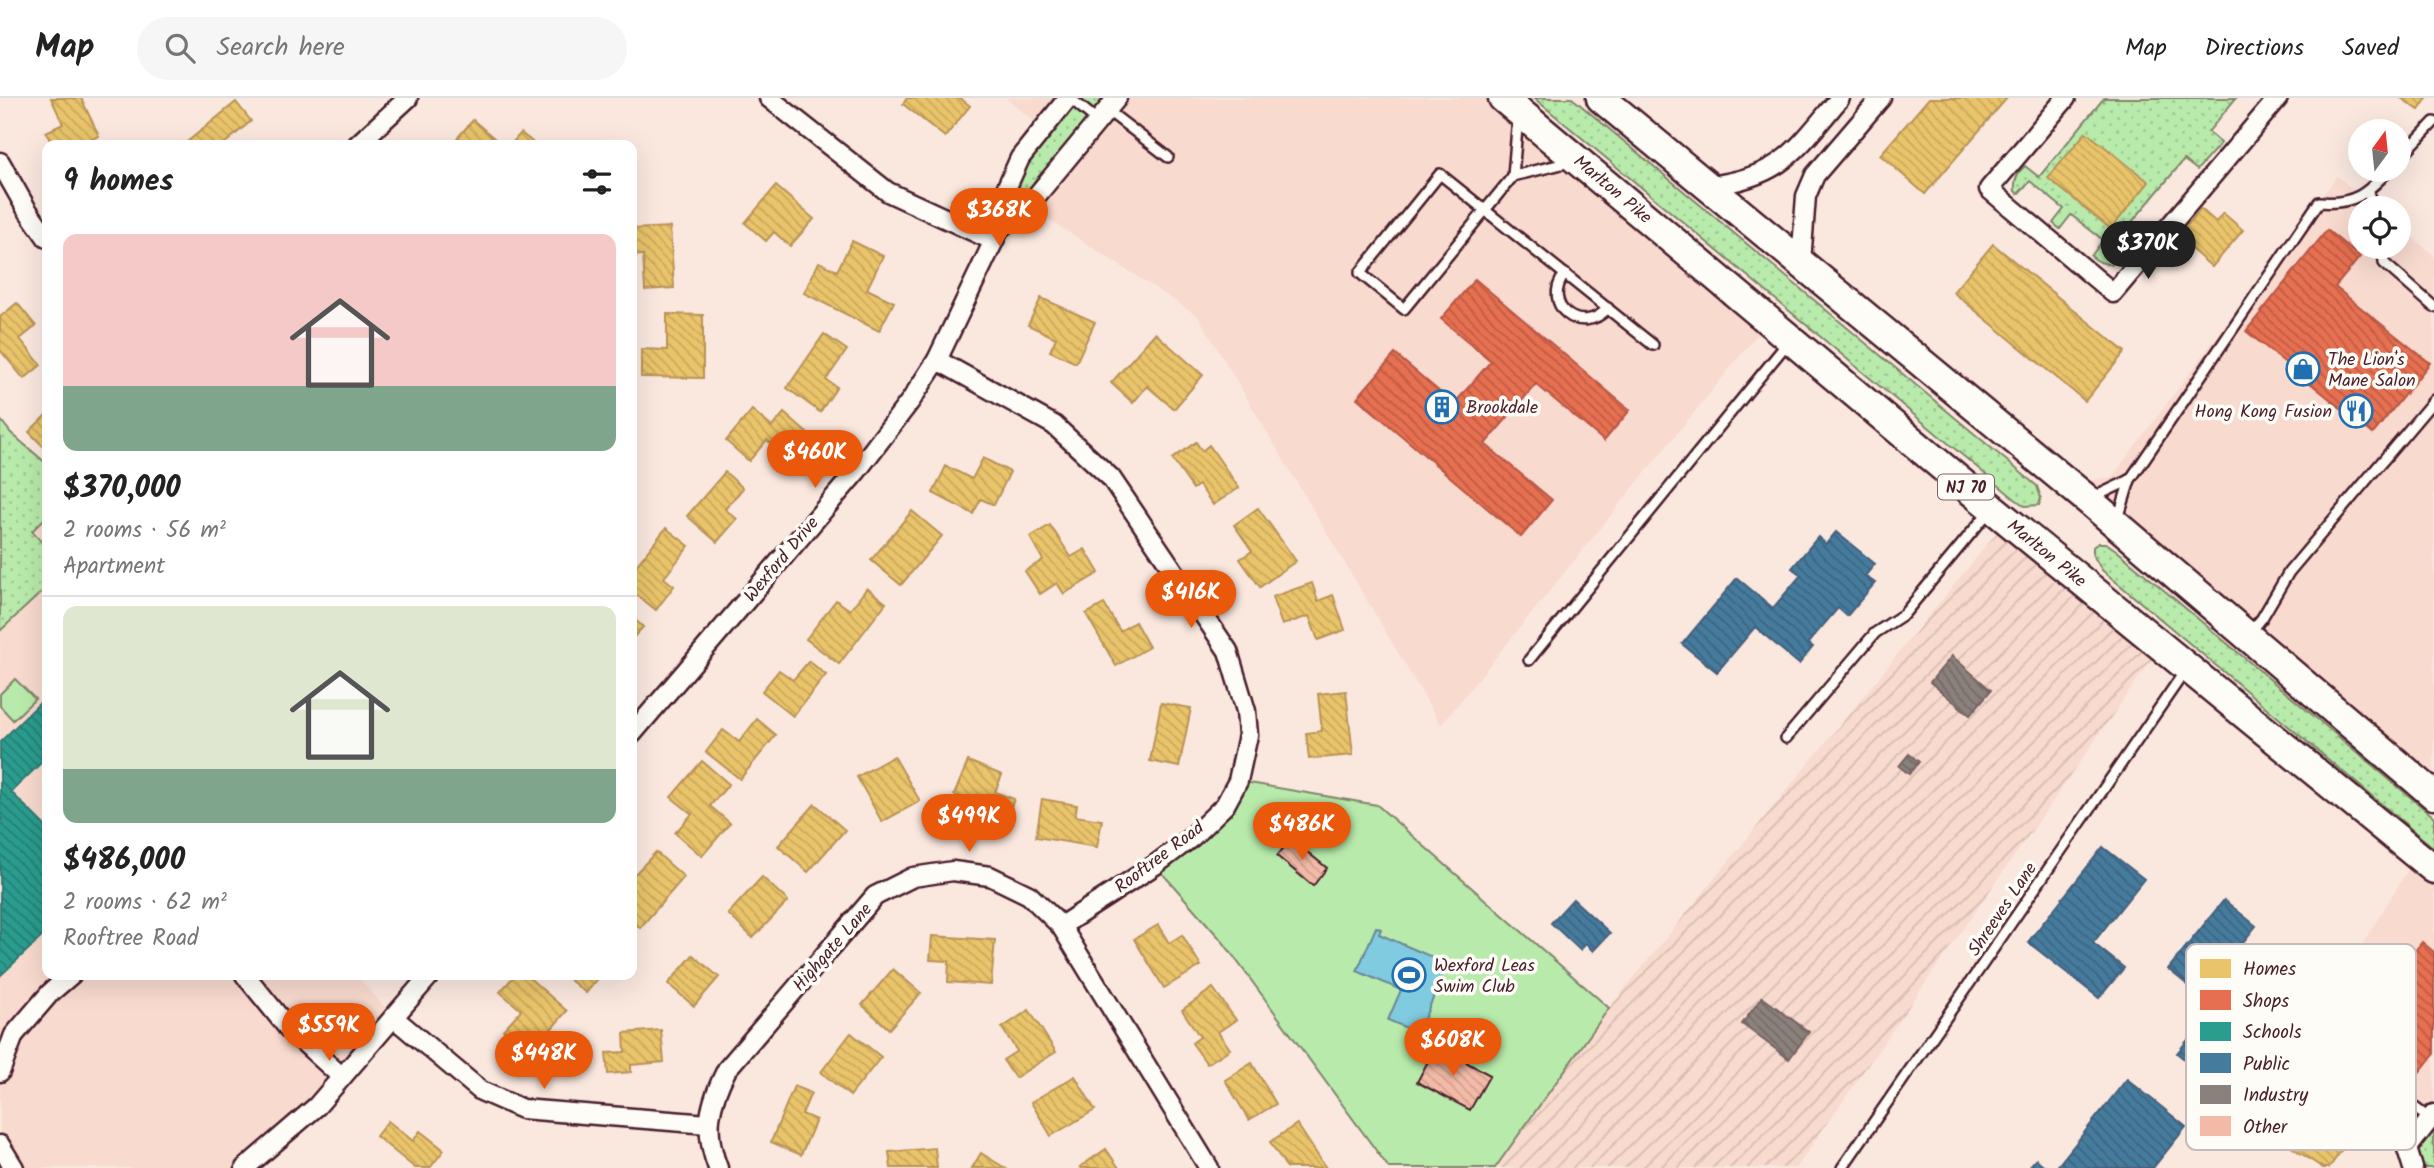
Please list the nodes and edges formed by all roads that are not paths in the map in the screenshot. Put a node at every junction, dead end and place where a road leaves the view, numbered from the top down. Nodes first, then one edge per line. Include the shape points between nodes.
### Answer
1 (408, 98) edge
2 (769, 98) edge
3 (1069, 98) edge
4 (1601, 98) edge
5 (1840, 98) edge
6 (1881, 98) edge
7 (2066, 98) edge
8 (2278, 98) edge
9 (1511, 104) edge
10 (1107, 110) edge
11 (2434, 122) edge
12 (368, 140) edge
13 (2412, 145) edge
14 (1168, 158) dead end
15 (1578, 160) junction
16 (0, 162) edge
17 (1513, 176) junction
18 (2378, 182) edge
19 (1708, 186) junction
20 (2368, 192) junction
21 (2369, 196) edge
22 (1484, 209) junction
23 (42, 231) edge
24 (996, 234) junction
25 (2384, 259) edge
26 (1801, 262) junction
27 (1565, 274) junction
28 (2434, 307) edge
29 (1608, 308) junction
30 (1791, 338) junction
31 (1653, 345) dead end
32 (937, 360) junction
33 (2434, 400) edge
34 (2130, 480) junction
35 (2088, 500) junction
36 (1992, 508) junction
37 (2117, 524) junction
38 (2248, 635) junction
39 (1529, 660) dead end
40 (2187, 667) junction
41 (637, 728) edge
42 (1786, 738) dead end
43 (2434, 795) edge
44 (2434, 869) edge
45 (1061, 926) junction
46 (65, 980) edge
47 (249, 980) edge
48 (426, 980) edge
49 (394, 1018) junction
50 (0, 1072) edge
51 (342, 1077) junction
52 (2416, 1108) edge
53 (2432, 1116) edge
54 (708, 1124) junction
55 (2416, 1137) edge
56 (2407, 1150) edge
57 (245, 1168) edge
58 (718, 1168) edge
59 (1209, 1168) edge
60 (1842, 1168) edge
61 (2413, 1168) edge

1 - 12 street
2 - 24 street via 888,192
3 - 10 lane
3 - 24 street, Wexford Drive via 1020,158 1001,200
4 - 19 highway
5 - 19 street via 1792,155 1767,172
6 - 26 street via 1815,175 1804,207
7 - 8 street via 1989,189 2113,293
9 - 15 highway, Marlton Pike / NJ 70
9 - 17 lane
10 - 14 lane
10 - 24 street, Wexford Drive via 1028,206
11 - 13 lane
15 - 17 lane
15 - 30 highway, Marlton Pike / NJ 70
16 - 23 street
17 - 22 lane
18 - 20 lane
19 - 26 highway
20 - 21 lane
20 - 34 lane via 2352,200 2319,202
22 - 22 lane via 1440,174 1360,273 1404,309
22 - 27 lane
24 - 32 street, Wexford Drive
25 - 28 lane
26 - 35 highway
27 - 29 lane
27 - 29 lane via 1557,293 1566,313 1589,320
29 - 31 lane
30 - 36 highway, Marlton Pike / NJ 70
30 - 39 lane
32 - 41 street, Wexford Drive via 856,472
32 - 45 street, Rooftree Road via 1054,425 1111,478 1228,651 1246,711 1248,735 1238,781 1225,805 1155,865
33 - 38 lane via 2290,572
34 - 35 lane
34 - 37 lane
35 - 37 highway
36 - 40 highway, Marlton Pike / NJ 70
36 - 42 lane via 1904,614 1875,633
37 - 38 highway
38 - 43 highway
40 - 44 highway, Marlton Pike / NJ 70
40 - 60 lane, Shreeves Lane
45 - 54 street, Highgate Lane via 1029,895 990,876 953,871 912,877 875,897 727,1069 715,1092
45 - 59 street, Highgate Lane
46 - 50 street via 14,1035
47 - 51 street via 288,1028
48 - 49 street
49 - 51 street
49 - 54 street via 481,1091 522,1109
51 - 57 street via 317,1106
52 - 53 lane
53 - 55 street
54 - 58 street, Highgate Lane
56 - 61 street

